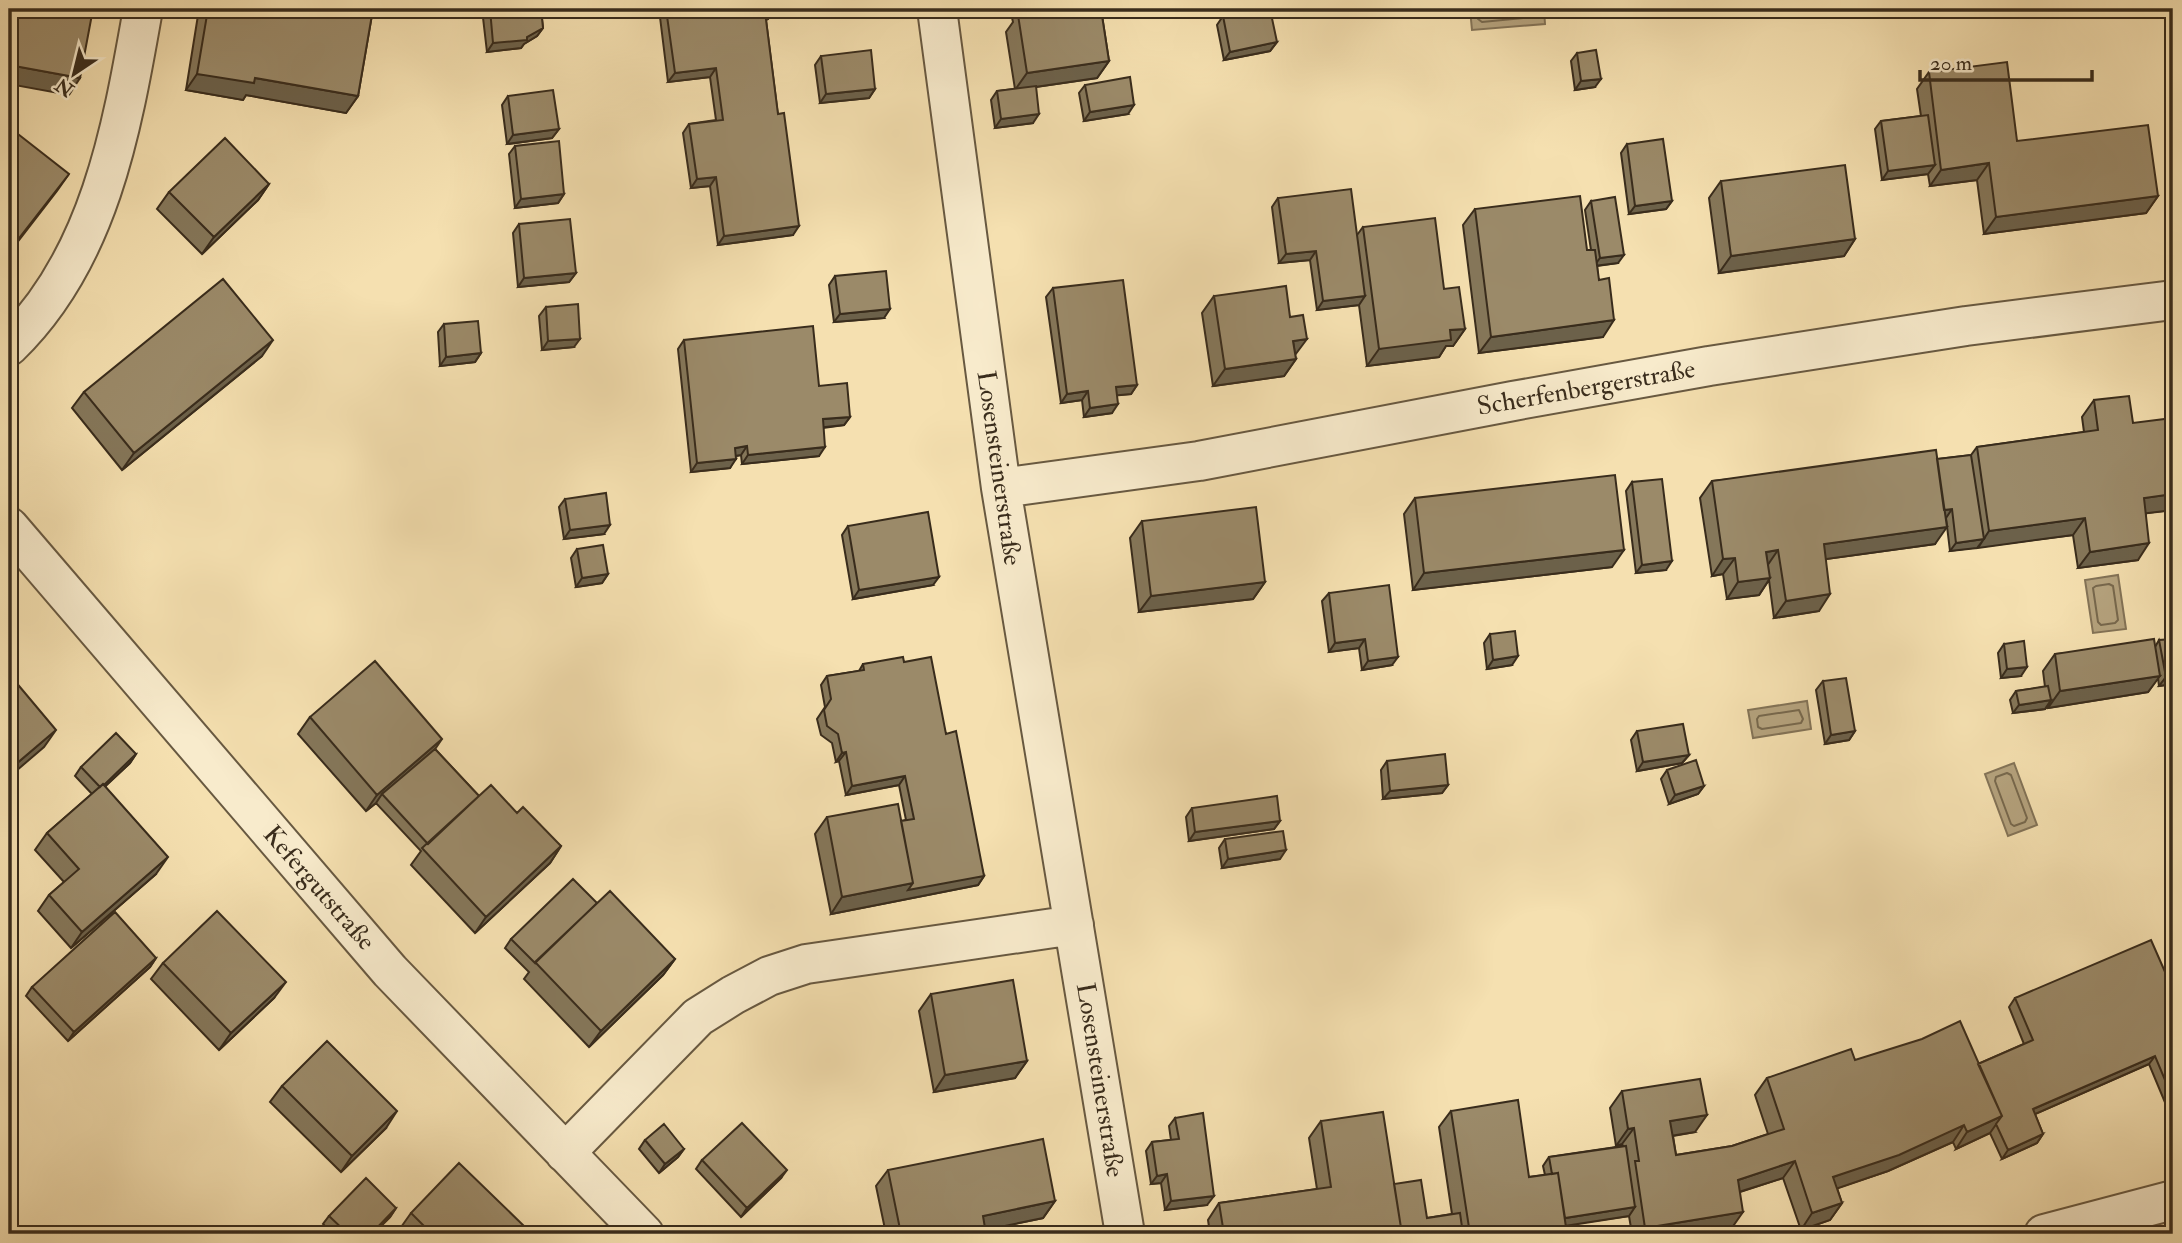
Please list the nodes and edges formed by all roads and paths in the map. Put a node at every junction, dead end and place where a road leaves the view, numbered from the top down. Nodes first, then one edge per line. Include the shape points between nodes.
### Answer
1 (143, 9) edge
2 (937, 9) edge
3 (2173, 300) edge
4 (9, 346) edge
5 (1001, 488) junction
6 (9, 527) edge
7 (1074, 925) junction
8 (565, 1153) junction
9 (2173, 1200) edge
10 (634, 1231) edge
11 (1125, 1234) edge
12 (2044, 1234) edge

1 - 4 street via 125,111 92,218 51,295
2 - 5 street, Losensteinerstraße
3 - 5 street, Scherfenbergerstraße via 1709,366 1199,461
5 - 7 street, Losensteinerstraße
6 - 8 street, Kefergutstraße via 390,971
7 - 8 street via 806,964 769,976 698,1017
7 - 11 street, Losensteinerstraße
8 - 10 street, Kefergutstraße
9 - 12 street

